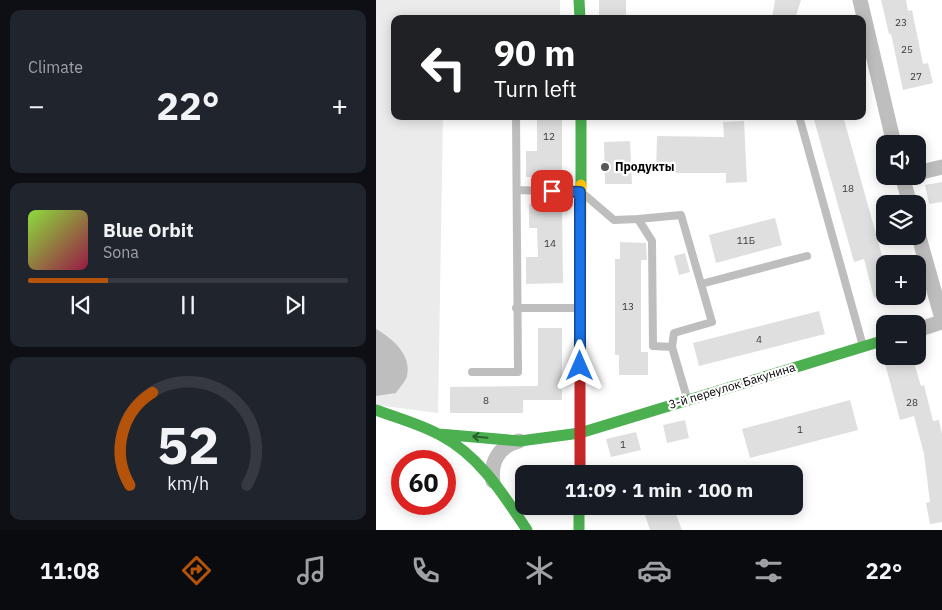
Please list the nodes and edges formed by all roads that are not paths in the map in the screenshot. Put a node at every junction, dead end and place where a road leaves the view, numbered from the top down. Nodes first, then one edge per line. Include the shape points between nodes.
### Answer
1 (579, 0) edge
2 (860, 0) edge
3 (580, 15) edge
4 (862, 15) edge
5 (866, 41) edge
6 (516, 120) edge
7 (580, 120) edge
8 (800, 120) edge
9 (892, 135) edge
10 (942, 167) edge
11 (926, 171) edge
12 (517, 190) junction
13 (581, 192) junction
14 (638, 219) junction
15 (921, 245) edge
16 (807, 256) dead end
17 (701, 284) junction
18 (516, 308) junction
19 (581, 308) junction
20 (942, 320) edge
21 (926, 326) edge
22 (876, 342) edge
23 (863, 346) junction
24 (672, 347) junction
25 (472, 372) dead end
26 (688, 400) junction
27 (376, 410) edge
28 (580, 433) junction
29 (439, 434) junction
30 (520, 441) junction
31 (580, 465) edge
32 (493, 481) junction
33 (579, 515) edge
34 (527, 530) edge
35 (579, 530) edge

1 - 3 street
2 - 4 street
5 - 9 street
6 - 12 lane
7 - 13 street
8 - 23 lane
10 - 11 street
12 - 13 lane
12 - 18 lane
13 - 14 lane via 614,220
13 - 19 street
14 - 17 lane via 681,215
14 - 24 lane via 652,241 654,346
15 - 20 street
16 - 17 lane
17 - 24 lane via 712,322 674,333
18 - 19 lane
18 - 25 lane via 518,372
19 - 28 street
20 - 21 street
22 - 23 street, 3-й переулок Бакунина
23 - 26 street, 3-й переулок Бакунина
24 - 26 lane
26 - 28 street, 3-й переулок Бакунина
27 - 29 street
28 - 30 street, 3-й переулок Бакунина
28 - 31 street
30 -> 29 street, 3-й переулок Бакунина
29 - 32 street via 470,454
30 - 32 street via 500,452 493,466
32 - 34 street
33 - 35 street

